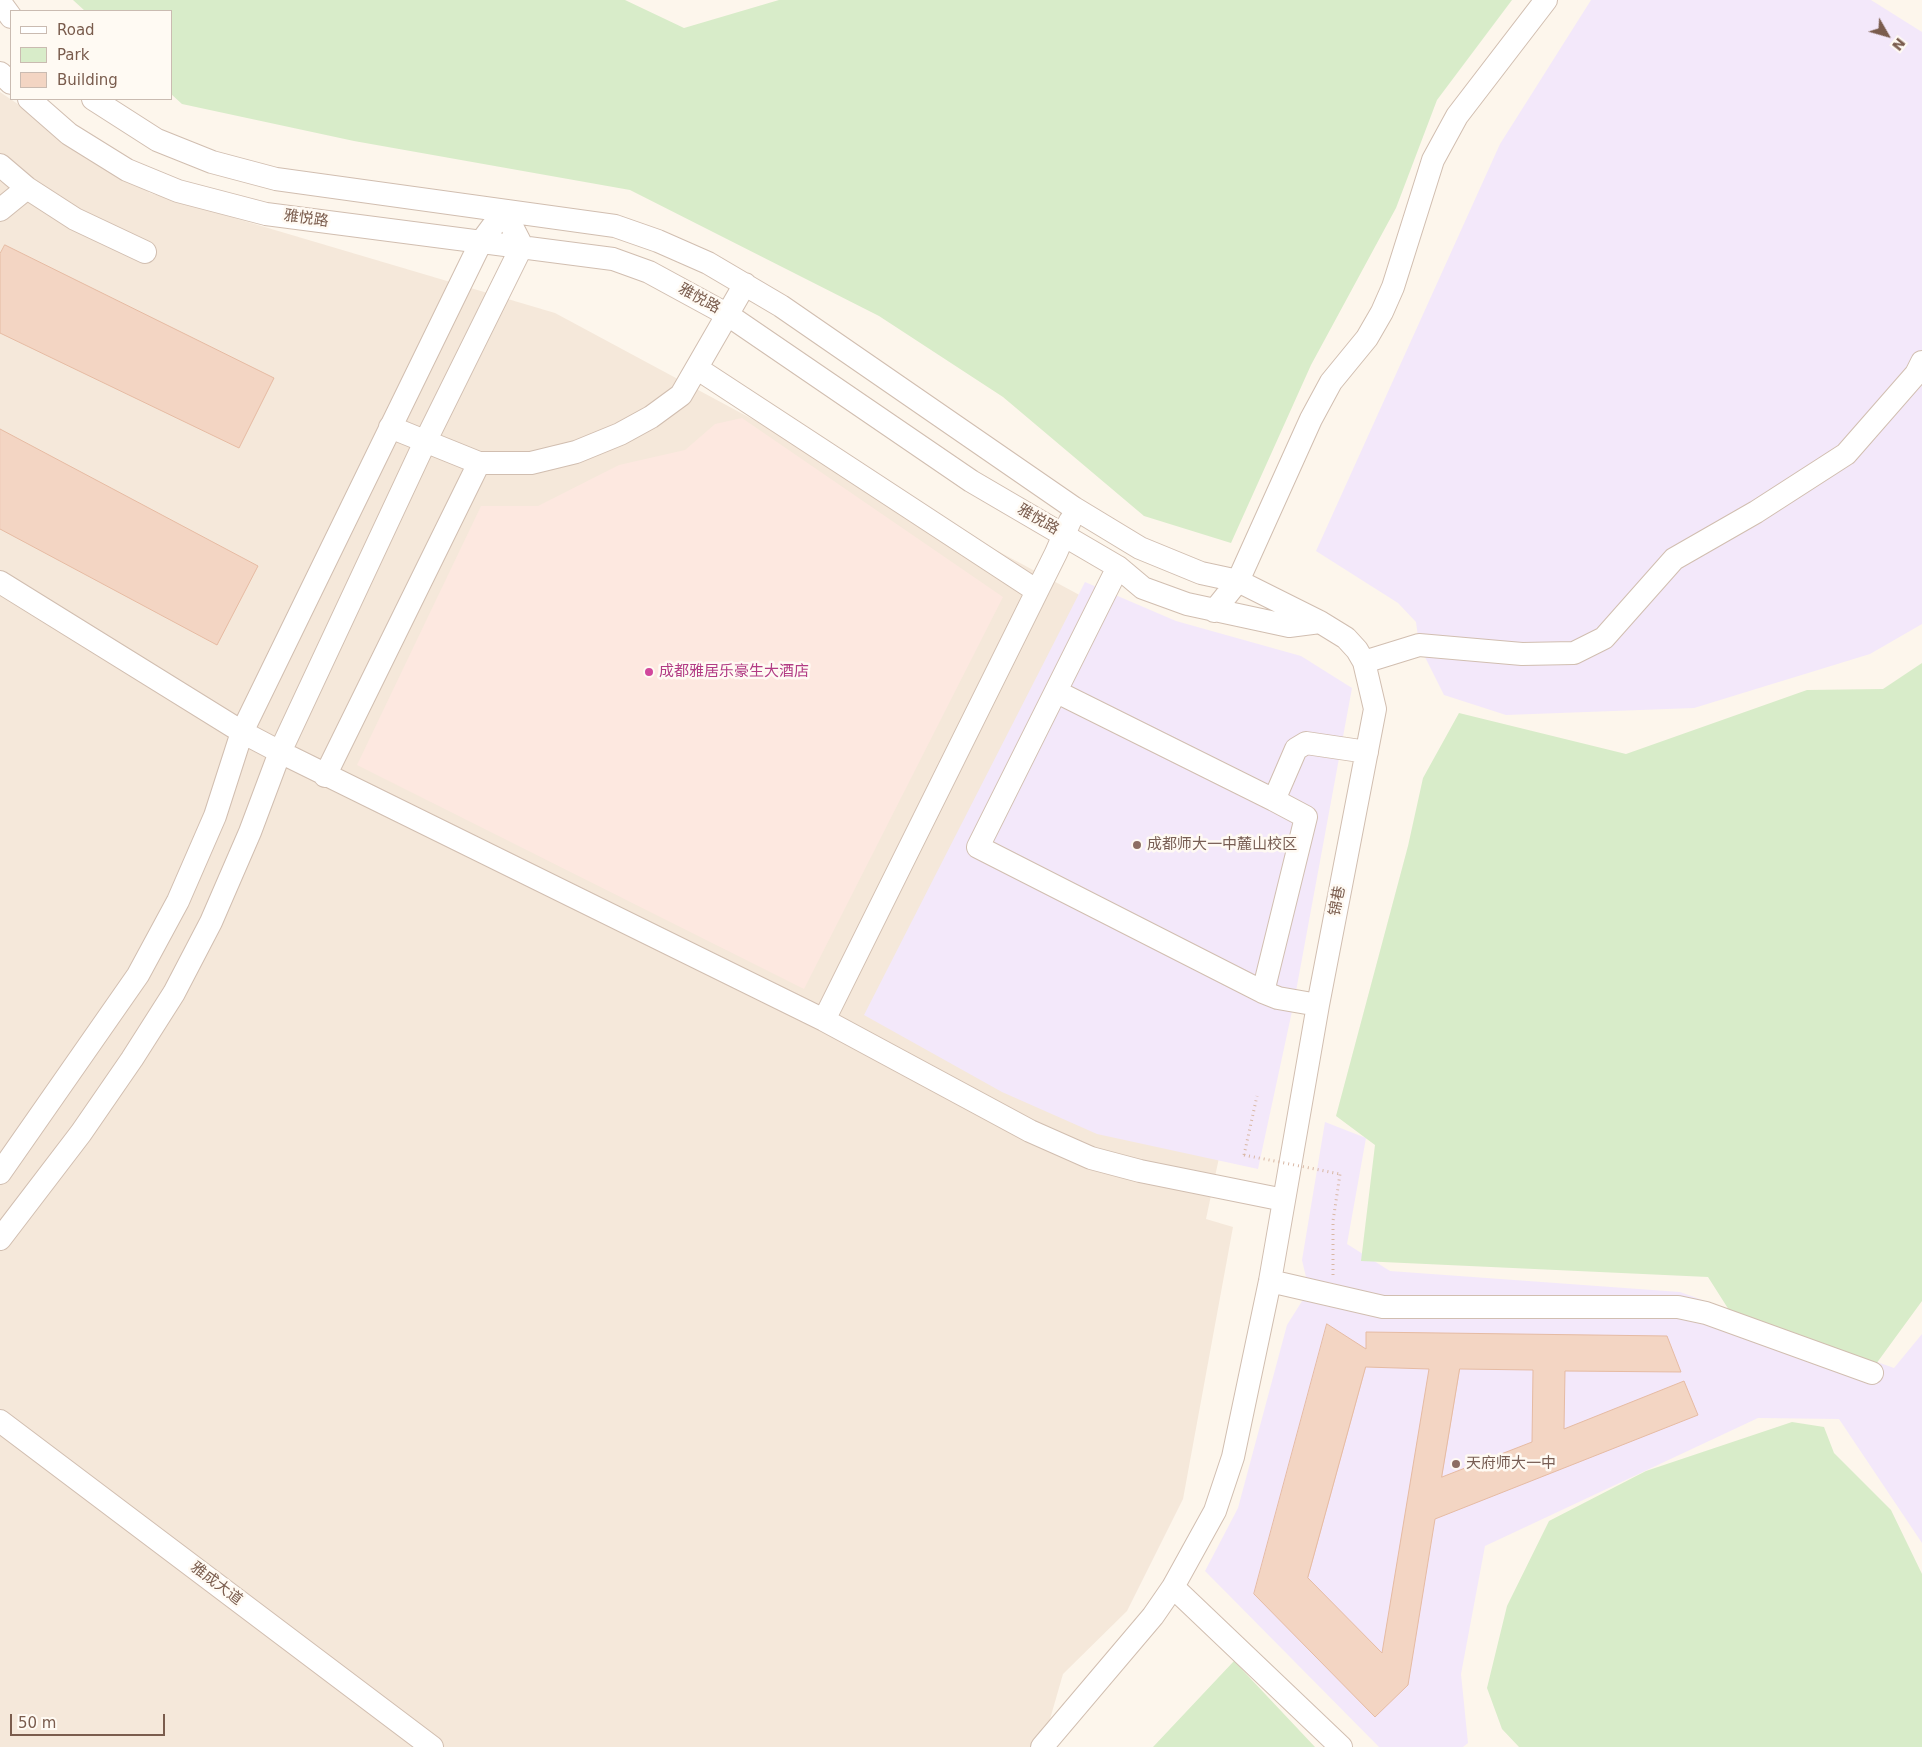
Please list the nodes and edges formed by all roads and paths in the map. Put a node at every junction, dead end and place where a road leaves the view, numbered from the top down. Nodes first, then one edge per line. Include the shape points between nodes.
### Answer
1 (1546, 0) edge
2 (0, 2) edge
3 (10, 16) edge
4 (0, 74) edge
5 (10, 82) edge
6 (30, 100) edge
7 (95, 100) edge
8 (0, 166) edge
9 (27, 188) junction
10 (0, 210) edge
11 (504, 211) junction
12 (481, 242) junction
13 (522, 246) junction
14 (145, 252) dead end
15 (745, 284) junction
16 (728, 316) junction
17 (1922, 362) edge
18 (698, 369) junction
19 (390, 427) junction
20 (425, 442) junction
21 (479, 463) junction
22 (1074, 508) junction
23 (1065, 536) junction
24 (1118, 567) junction
25 (1238, 581) junction
26 (0, 582) edge
27 (1037, 591) junction
28 (1214, 611) junction
29 (1320, 622) junction
30 (1364, 662) junction
31 (1057, 692) junction
32 (242, 732) junction
33 (280, 752) junction
34 (1367, 752) junction
35 (325, 776) junction
36 (1274, 800) junction
37 (1263, 992) junction
38 (1318, 1005) junction
39 (824, 1020) junction
40 (1257, 1096) dead end
41 (0, 1173) edge
42 (1284, 1200) junction
43 (0, 1239) edge
44 (1270, 1282) junction
45 (1333, 1296) junction
46 (1872, 1373) dead end
47 (0, 1421) edge
48 (1173, 1587) junction
49 (432, 1747) edge
50 (1042, 1747) edge
51 (1341, 1747) edge

1 - 25 street via 1458,116 1433,160 1382,312 1367,338 1331,382 1311,419
2 - 3 street
4 - 5 street
6 - 12 street, 雅悦路 via 70,134 127,170 178,191 266,214
7 - 11 street, 锦巷 via 157,140 212,162 276,178
8 - 9 street
9 - 10 street
9 - 14 street via 75,219
11 - 12 street
11 - 13 street
11 - 15 street, 锦巷 via 615,226 708,263
12 - 13 street, 雅悦路
12 - 19 street
13 - 16 street, 雅悦路 via 613,259 649,272
13 - 20 street
15 - 16 street
15 - 22 street, 锦巷
16 - 18 street
16 - 23 street, 雅悦路 via 971,481
17 - 30 street via 1916,374 1846,454 1756,512 1674,559 1597,642 1574,653 1522,654 1419,645
18 - 21 street via 681,395 620,434 576,452 531,463
18 - 27 street
19 - 20 street
19 - 32 street
20 - 21 street
20 - 33 street
21 - 35 street
22 - 23 street
22 - 25 street, 锦巷 via 1140,548 1201,573
23 - 24 street, 雅悦路
23 - 27 street
24 - 28 street, 雅悦路 via 1143,588
24 - 31 street
25 - 28 street
25 - 29 street, 锦巷
26 - 32 street
27 - 39 street
28 - 29 street, 雅悦路 via 1289,626
29 - 30 street, 锦巷 via 1346,638
30 - 34 street, 锦巷 via 1375,709
31 - 36 street
31 - 37 street via 978,847
32 - 33 street
32 - 41 street via 215,816 178,901 138,975
33 - 35 street
33 - 43 street via 212,922 174,993 86,1126
34 - 36 street via 1306,743 1296,749
34 - 38 street, 锦巷
35 - 39 street
36 - 37 street via 1306,817
37 - 38 street
38 - 42 street, 锦巷
39 - 42 street via 1030,1131 1091,1158
40 - 45 path, bridge via 1244,1156 1340,1174 1333,1221
42 - 44 street, 锦巷
44 - 45 street
44 - 48 street, 锦巷 via 1233,1457 1215,1511
45 - 46 street via 1383,1307 1678,1307 1706,1313
47 - 49 street, 雅成大道
48 - 50 street, 锦巷 via 1153,1616
48 - 51 street

